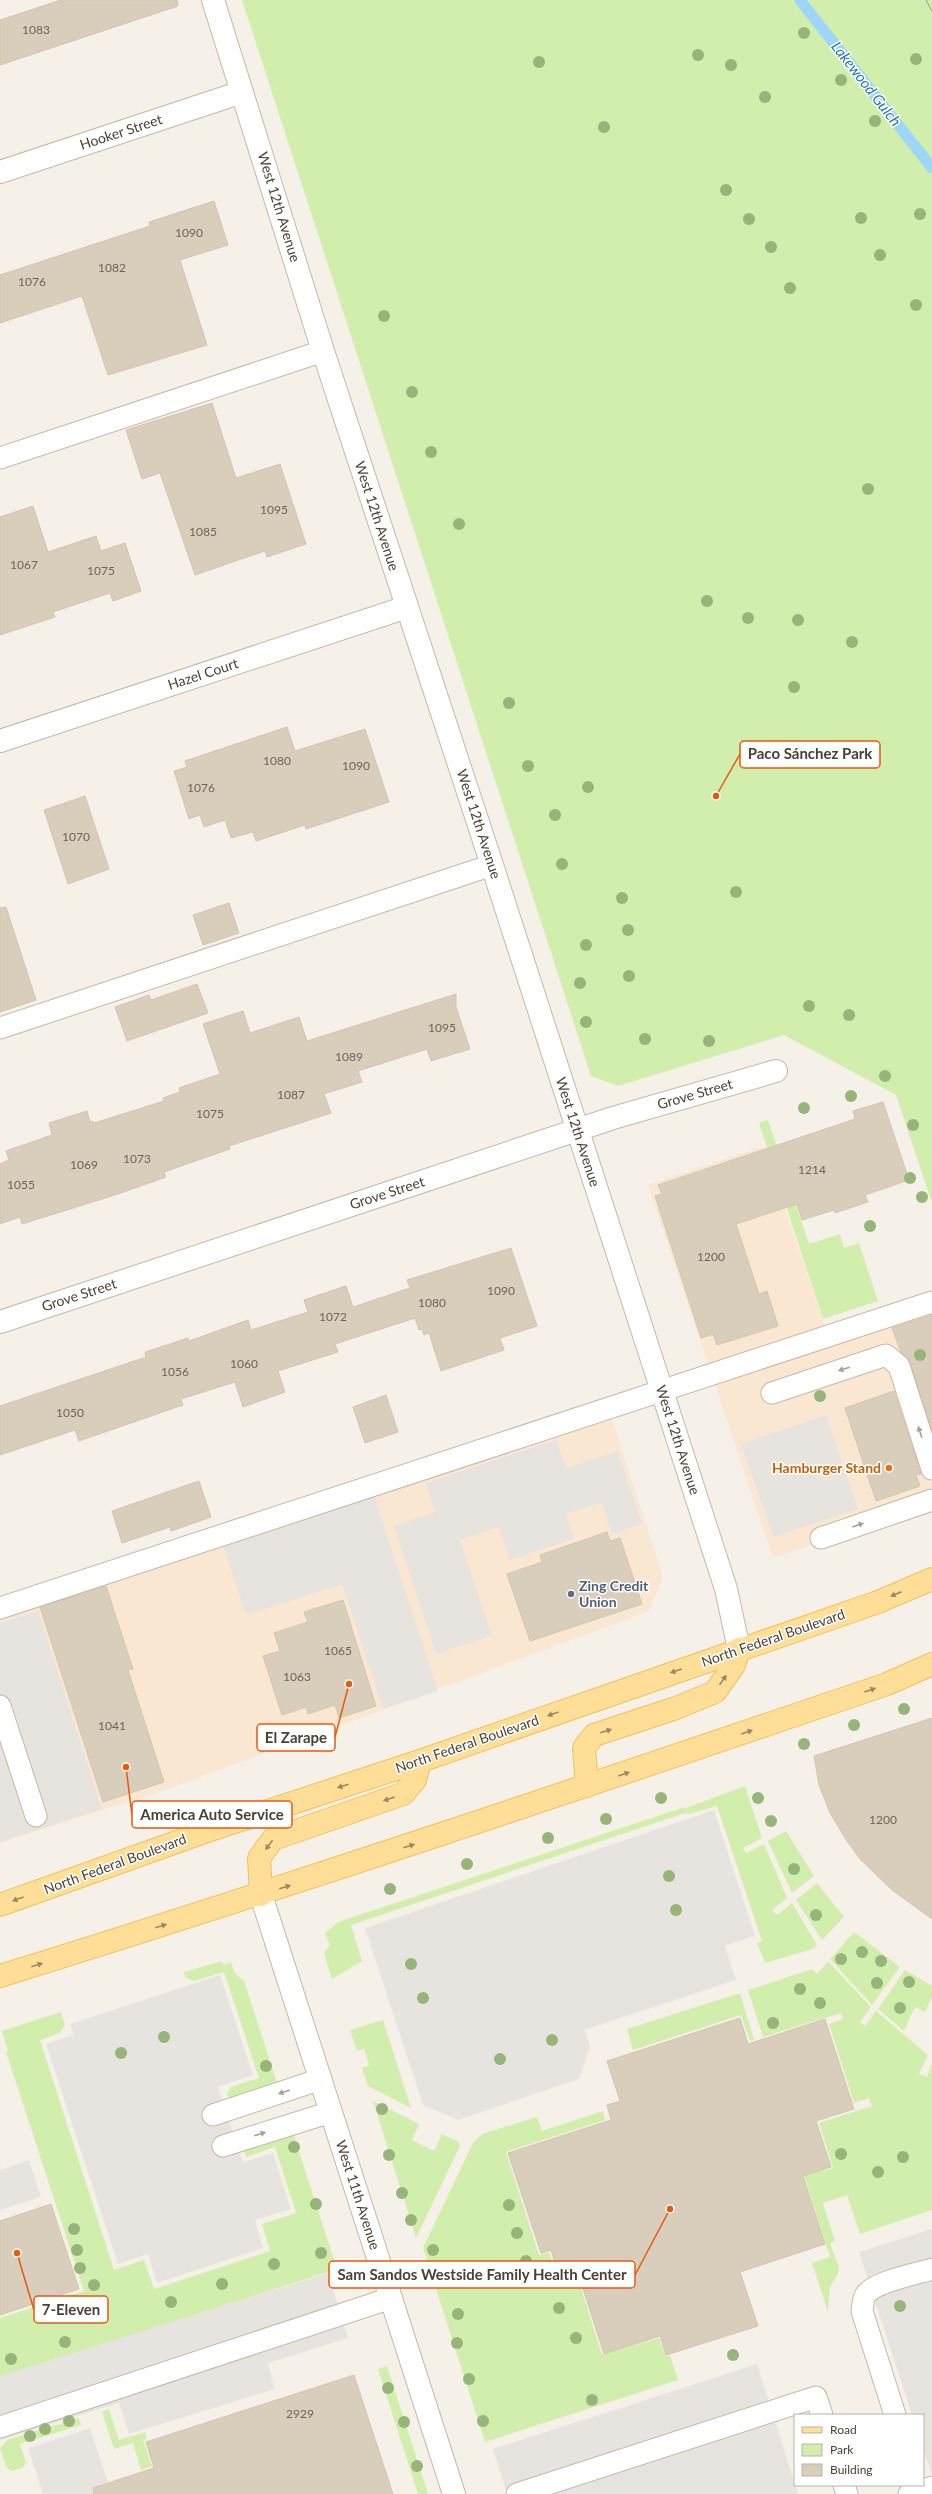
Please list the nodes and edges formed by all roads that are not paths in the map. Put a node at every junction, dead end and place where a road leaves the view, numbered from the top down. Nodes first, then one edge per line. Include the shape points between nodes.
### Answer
1 (213, 0) edge
2 (242, 92) junction
3 (0, 172) edge
4 (323, 351) junction
5 (0, 458) edge
6 (407, 607) junction
7 (0, 741) edge
8 (492, 865) junction
9 (0, 1028) edge
10 (776, 1071) dead end
11 (578, 1131) junction
12 (932, 1302) edge
13 (0, 1322) edge
14 (661, 1389) junction
15 (772, 1393) dead end
16 (932, 1469) edge
17 (932, 1500) edge
18 (821, 1538) dead end
19 (932, 1579) edge
20 (0, 1608) edge
21 (739, 1649) junction
22 (932, 1664) edge
23 (0, 1706) edge
24 (420, 1761) junction
25 (587, 1786) junction
26 (36, 1816) dead end
27 (261, 1895) junction
28 (0, 1905) edge
29 (0, 1976) edge
30 (321, 2079) junction
31 (331, 2112) junction
32 (213, 2114) dead end
33 (223, 2146) dead end
34 (932, 2269) edge
35 (391, 2298) junction
36 (822, 2414) edge
37 (895, 2414) edge
38 (0, 2427) edge
39 (454, 2494) edge
40 (517, 2494) edge

1 - 2 street, West 12th Avenue
2 - 3 street, Hooker Street
2 - 4 street, West 12th Avenue
4 - 5 lane
4 - 6 street, West 12th Avenue
6 - 7 street, Hazel Court
6 - 8 street, West 12th Avenue
8 - 9 lane
8 - 11 street, West 12th Avenue
10 - 11 street, Grove Street
11 - 13 street, Grove Street
11 - 14 street, West 12th Avenue
12 - 14 lane
14 - 20 lane
14 - 21 street, West 12th Avenue via 726,1589
16 -> 15 lane via 899,1366 886,1355
18 -> 17 lane
19 -> 21 main road, North Federal Boulevard via 878,1602
21 -> 24 main road, North Federal Boulevard
25 -> 21 main road via 584,1748 594,1735 676,1708 715,1692 734,1665
25 -> 22 main road via 887,1684
23 - 26 lane
24 -> 27 main road via 415,1780 403,1794 273,1839 259,1858
24 -> 28 main road, North Federal Boulevard via 213,1829
27 -> 25 main road
29 -> 27 main road
27 - 30 street, West 11th Avenue
30 - 31 street, West 11th Avenue
30 -> 32 lane
33 -> 31 lane
31 - 35 street, West 11th Avenue
34 - 37 lane via 876,2286 867,2293 863,2301 862,2310
35 - 38 lane
35 - 39 street, West 11th Avenue
36 - 40 lane via 816,2397

